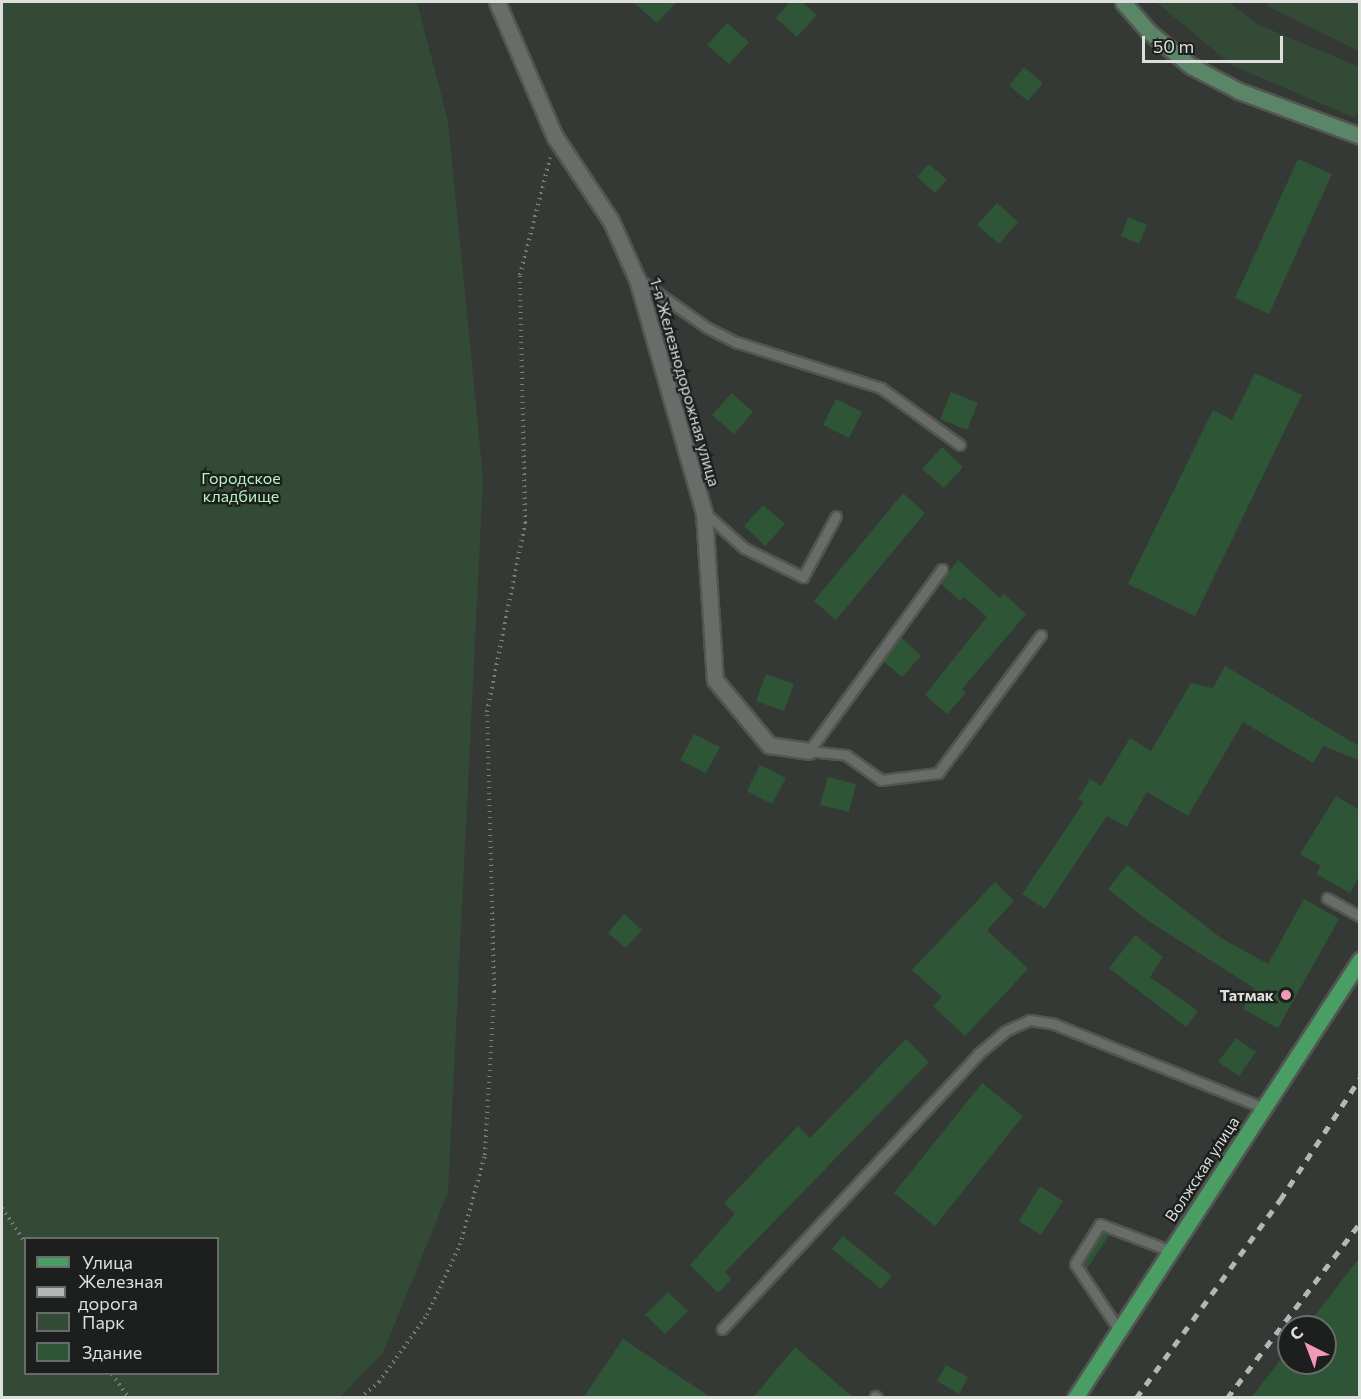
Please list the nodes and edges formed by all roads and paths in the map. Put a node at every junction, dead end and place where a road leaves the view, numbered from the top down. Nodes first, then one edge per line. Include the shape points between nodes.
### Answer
1 (497, 2) edge
2 (1123, 2) edge
3 (1359, 136) edge
4 (555, 137) junction
5 (637, 279) junction
6 (960, 445) dead end
7 (704, 512) junction
8 (836, 516) dead end
9 (942, 569) dead end
10 (1041, 635) dead end
11 (809, 751) junction
12 (1327, 898) dead end
13 (1359, 916) edge
14 (1359, 960) edge
15 (1264, 1108) junction
16 (2, 1208) edge
17 (24, 1241) edge
18 (1171, 1251) junction
19 (722, 1329) dead end
20 (1119, 1330) junction
21 (113, 1375) edge
22 (129, 1398) edge
23 (360, 1398) edge
24 (1075, 1398) edge

1 - 4 street, 1-я Железнодорожная улица
2 - 3 main road via 1149,32 1191,66 1239,92
4 - 5 street, 1-я Железнодорожная улица via 611,221
4 - 23 path via 520,275 525,523 486,712 494,992 485,1155 460,1245 427,1315 379,1382
5 - 6 lane via 706,327 736,342 881,388
5 - 7 street, 1-я Железнодорожная улица
7 - 8 lane via 744,548 803,577
7 - 11 street, 1-я Железнодорожная улица via 715,680 770,745
9 - 11 lane
10 - 11 lane via 938,773 881,780 846,755
12 - 13 lane
14 - 15 main road, Волжская улица
15 - 18 main road, Волжская улица
15 - 19 lane via 1054,1024 1030,1020 1005,1031 978,1053
16 - 17 path
18 - 20 main road, Волжская улица
18 - 20 lane via 1100,1224 1075,1264
20 - 24 main road, Волжская улица
21 - 22 path

